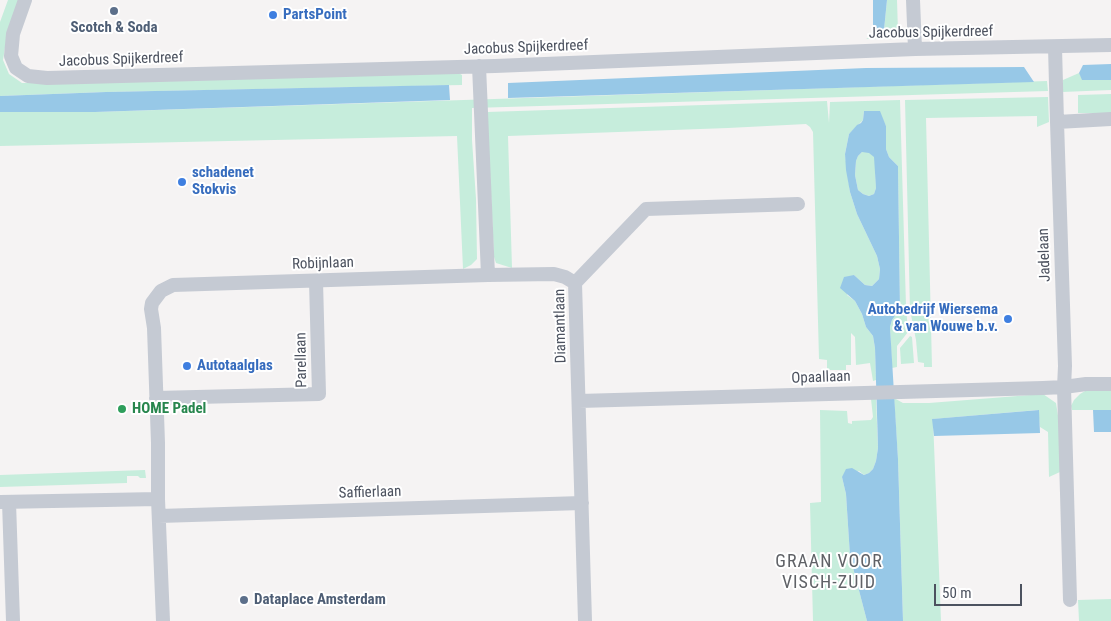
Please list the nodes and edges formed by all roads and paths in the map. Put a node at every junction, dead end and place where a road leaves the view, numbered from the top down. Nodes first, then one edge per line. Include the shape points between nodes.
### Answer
1 (25, 0) edge
2 (913, 0) edge
3 (1111, 45) edge
4 (1055, 47) junction
5 (915, 50) junction
6 (479, 66) junction
7 (1111, 119) edge
8 (1057, 122) junction
9 (798, 204) dead end
10 (488, 275) junction
11 (316, 281) junction
12 (575, 283) junction
13 (1111, 384) edge
14 (1064, 387) junction
15 (156, 398) junction
16 (579, 401) junction
17 (158, 499) junction
18 (4, 502) edge
19 (582, 503) junction
20 (159, 516) junction
21 (1070, 600) dead end
22 (12, 621) edge
23 (163, 621) edge
24 (585, 621) edge

1 - 6 street, Jacobus Spijkerdreef via 13,34 11,56 16,68 28,76
2 - 5 street
3 - 4 street, Jacobus Spijkerdreef
4 - 5 street, Jacobus Spijkerdreef
4 - 8 street, Jadelaan
5 - 6 street, Jacobus Spijkerdreef
6 - 10 street
7 - 8 street
8 - 14 street, Jadelaan
9 - 12 street, Diamantlaan via 646,209
10 - 11 street, Robijnlaan
10 - 12 street, Robijnlaan via 554,274
11 - 15 street, Robijnlaan via 173,285 161,290 151,309
11 - 15 street, Parellaan via 319,394
12 - 16 street, Diamantlaan
13 - 14 street, Opaallaan
14 - 16 street, Opaallaan
14 - 21 street
15 - 17 street
16 - 19 street, Diamantlaan
17 - 18 street
17 - 20 street
18 - 22 street
19 - 20 street, Saffierlaan
19 - 24 street, Diamantlaan
20 - 23 street

